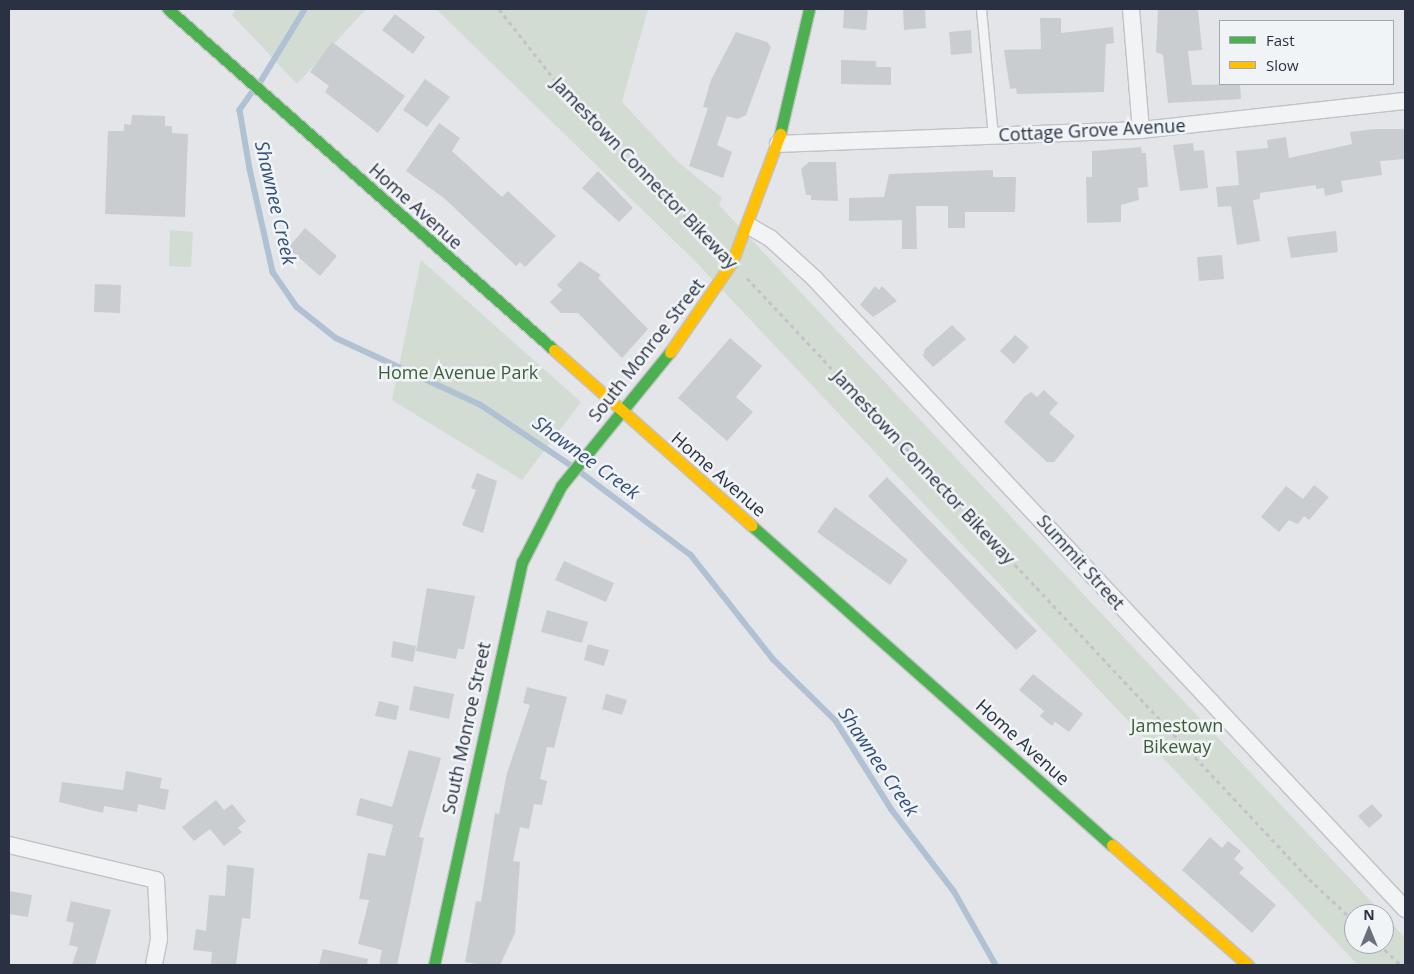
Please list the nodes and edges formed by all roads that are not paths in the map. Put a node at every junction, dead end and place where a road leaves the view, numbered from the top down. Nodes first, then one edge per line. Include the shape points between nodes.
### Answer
1 (168, 9) edge
2 (809, 9) edge
3 (981, 9) edge
4 (1131, 9) edge
5 (1405, 101) edge
6 (1141, 130) junction
7 (993, 136) junction
8 (778, 144) junction
9 (749, 226) junction
10 (623, 413) junction
11 (9, 845) edge
12 (1405, 909) edge
13 (154, 965) edge
14 (434, 965) edge
15 (1248, 965) edge

1 - 10 main road, Home Avenue
2 - 8 main road, South Monroe Street
3 - 7 lane
4 - 6 street
5 - 6 street, Cottage Grove Avenue
6 - 7 street, Cottage Grove Avenue
7 - 8 street, Cottage Grove Avenue
8 - 9 main road, South Monroe Street
9 - 10 main road, South Monroe Street via 732,262 695,321
9 - 12 street, Summit Street via 770,238 814,278
10 - 14 main road, South Monroe Street via 561,486 532,539 515,584
10 - 15 main road, Home Avenue
11 - 13 street via 156,880 159,939

